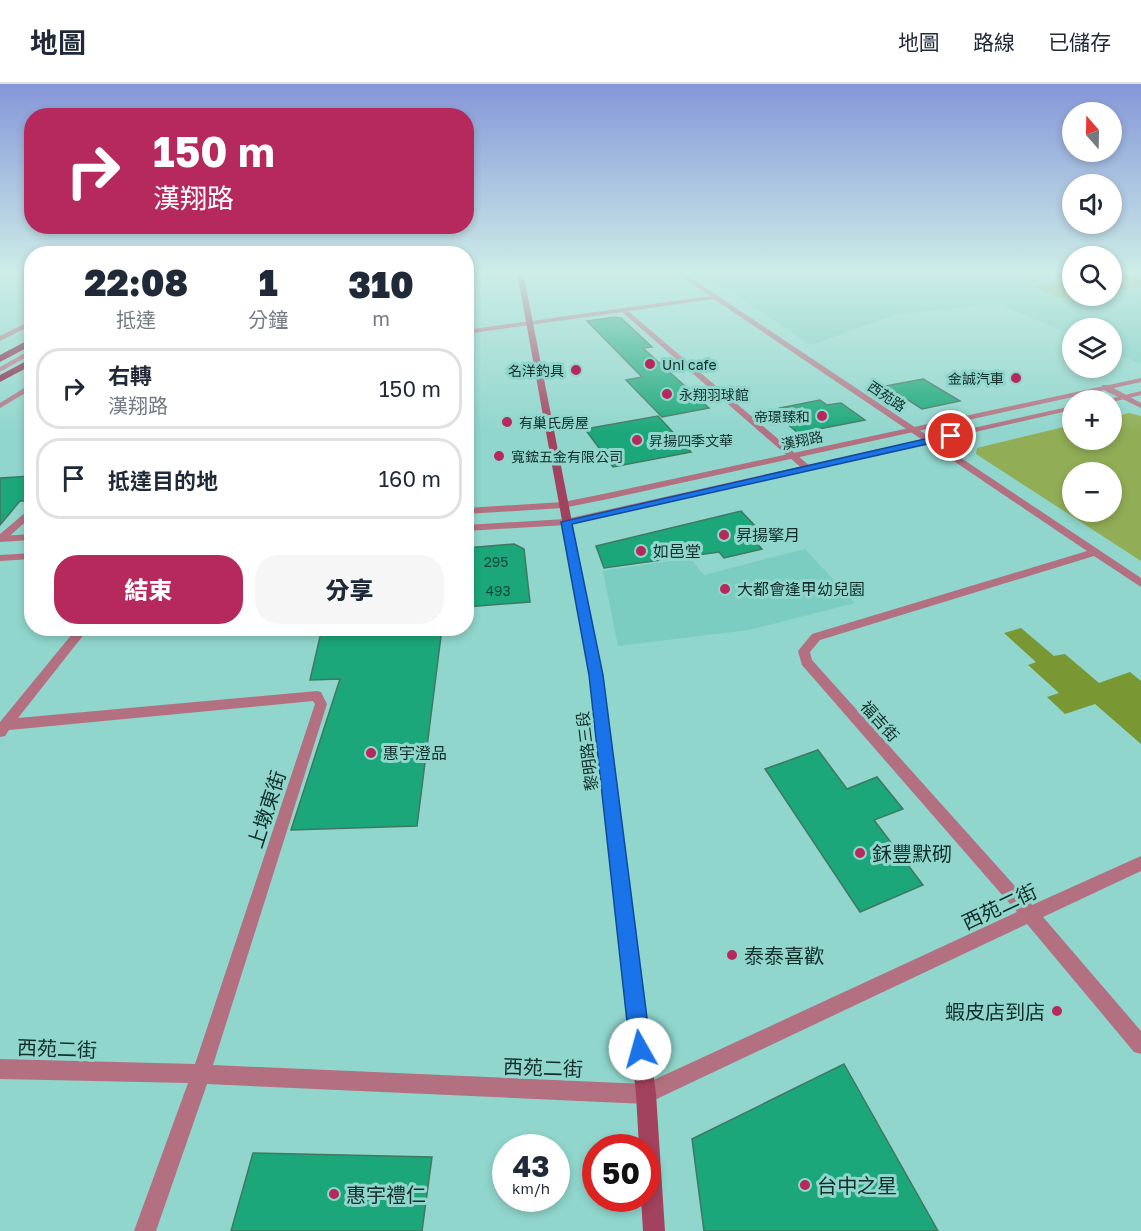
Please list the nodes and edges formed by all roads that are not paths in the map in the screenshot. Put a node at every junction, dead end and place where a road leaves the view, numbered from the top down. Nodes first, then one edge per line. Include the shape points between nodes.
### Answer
1 (24, 326) edge
2 (511, 326) edge
3 (529, 326) edge
4 (641, 326) edge
5 (758, 326) edge
6 (474, 331) edge
7 (0, 339) edge
8 (24, 345) edge
9 (24, 350) edge
10 (24, 356) edge
11 (0, 358) edge
12 (0, 364) edge
13 (24, 366) edge
14 (0, 369) edge
15 (0, 379) edge
16 (1141, 380) edge
17 (1105, 387) junction
18 (24, 390) edge
19 (1141, 393) edge
20 (1124, 397) junction
21 (0, 406) edge
22 (1141, 406) edge
23 (1062, 410) edge
24 (912, 429) junction
25 (930, 441) junction
26 (793, 456) junction
27 (808, 469) junction
28 (563, 505) junction
29 (474, 511) edge
30 (24, 517) edge
31 (566, 522) junction
32 (474, 528) edge
33 (24, 538) edge
34 (0, 539) edge
35 (1096, 552) junction
36 (24, 556) edge
37 (0, 558) edge
38 (1141, 583) edge
39 (78, 636) edge
40 (3, 728) edge
41 (1141, 863) edge
42 (1032, 916) junction
43 (1141, 1045) edge
44 (0, 1069) edge
45 (201, 1074) junction
46 (646, 1094) junction
47 (145, 1231) edge
48 (654, 1231) edge

1 - 7 street
2 - 6 street
3 - 28 main road, 黎明路三段
4 - 26 street
5 - 24 street, 西苑路
8 - 11 highway
9 - 12 street
10 - 14 street
13 - 15 highway
16 - 17 street, 漢翔路
17 - 20 street
17 - 24 street, 漢翔路
18 - 21 street
19 - 20 street
20 - 22 street
23 - 25 street, 漢翔路
24 - 25 street, 西苑路
24 - 26 street, 漢翔路
25 - 27 street, 漢翔路
25 - 35 street, 西苑路
26 - 27 street
26 - 28 street, 漢翔路
27 - 31 street, 漢翔路
28 - 29 street, 漢翔路
28 - 31 main road, 黎明路三段
30 - 34 street
31 - 32 street, 漢翔路
31 - 46 main road, 黎明路三段 via 596,675
33 - 34 street
35 - 38 street, 西苑路
35 - 42 street, 福吉街 via 816,637 804,651 806,662
36 - 37 street
39 - 40 street
40 - 45 street, 上墩東街 via 316,696 321,704
41 - 42 street, 西苑二街
42 - 43 street, 福吉街
42 - 46 street, 西苑二街
44 - 45 street, 西苑二街
45 - 46 street, 西苑二街
45 - 47 street, 上墩東街
46 - 48 main road, 黎明路三段

